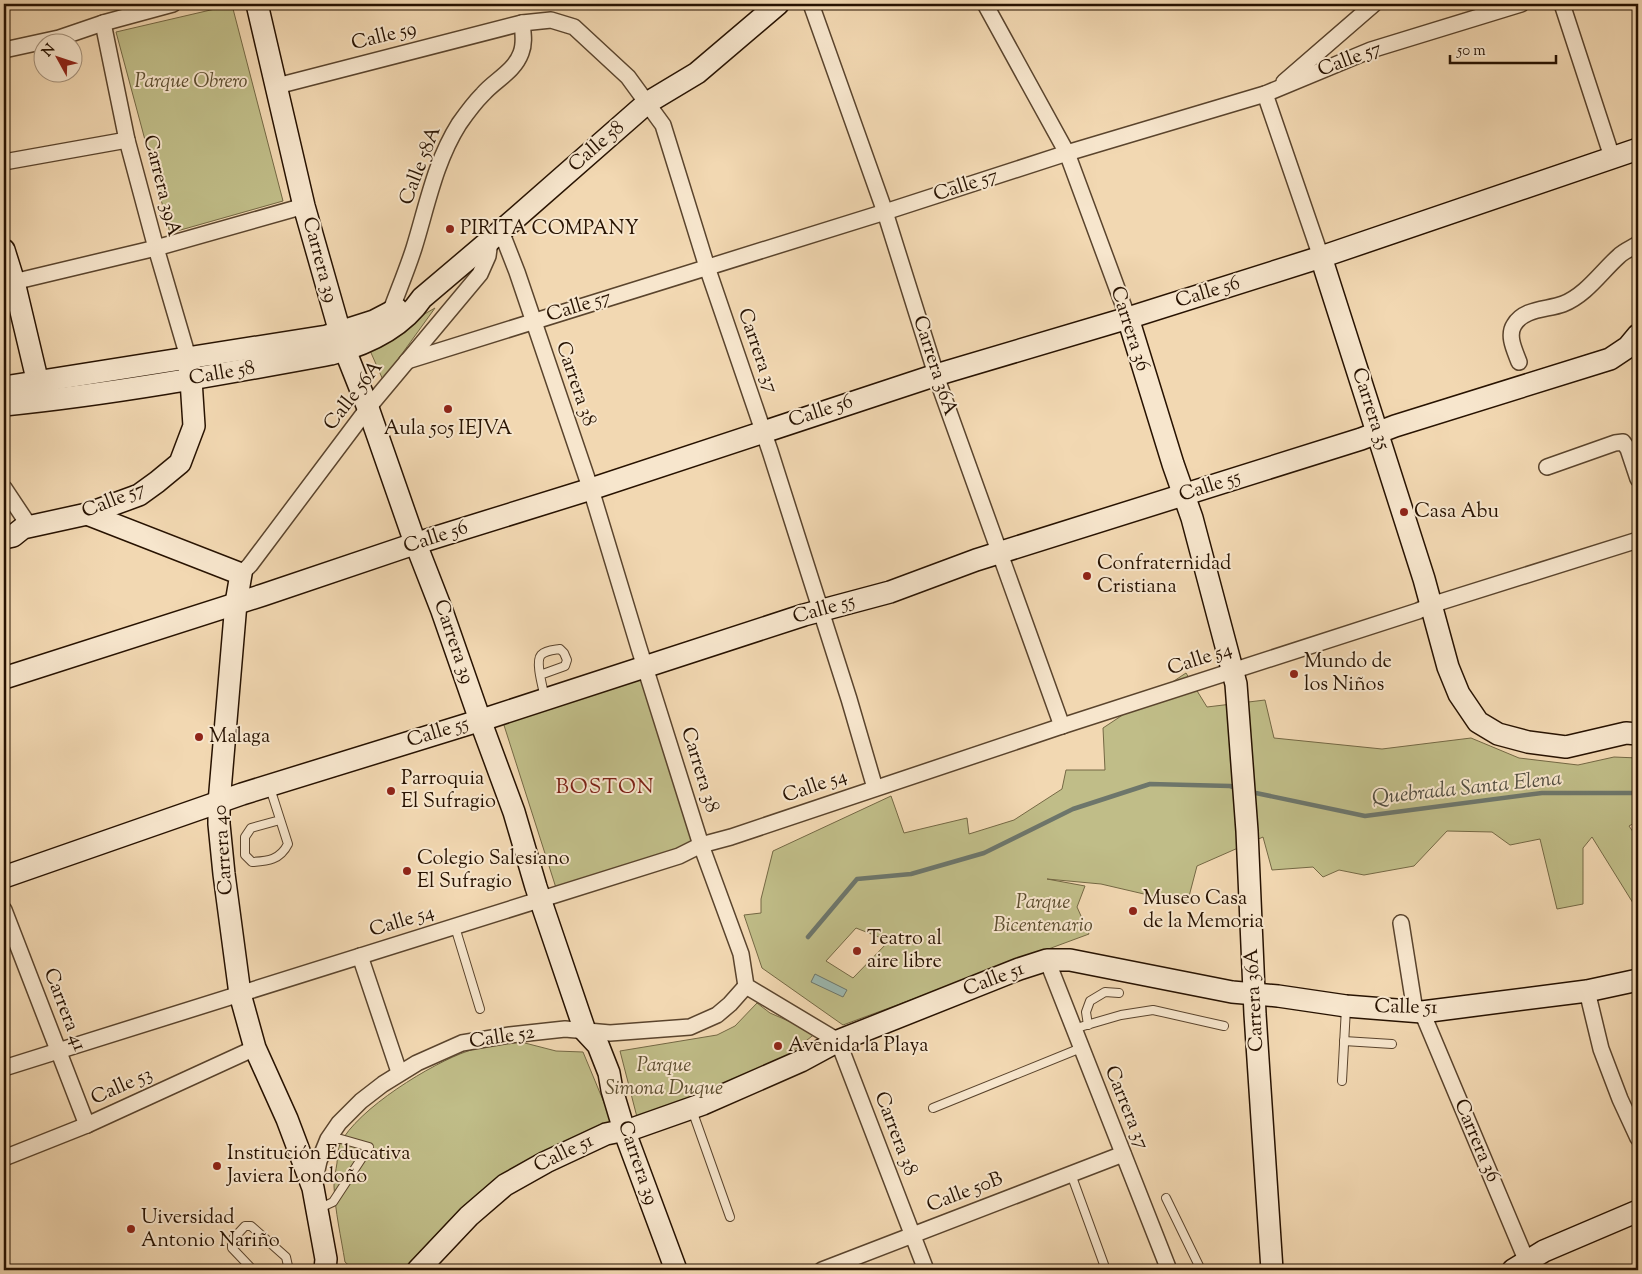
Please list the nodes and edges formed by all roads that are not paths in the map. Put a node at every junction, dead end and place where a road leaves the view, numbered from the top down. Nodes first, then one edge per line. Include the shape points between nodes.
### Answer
1 (173, 4) edge
2 (257, 4) edge
3 (778, 4) edge
4 (811, 4) edge
5 (985, 4) edge
6 (1374, 4) edge
7 (1521, 4) edge
8 (1562, 4) edge
9 (561, 22) joint
10 (103, 23) junction
11 (522, 23) junction
12 (4, 50) edge
13 (277, 86) junction
14 (1270, 92) junction
15 (648, 103) junction
16 (127, 140) junction
17 (1638, 149) edge
18 (1067, 153) junction
19 (1612, 157) junction
20 (4, 162) edge
21 (304, 206) junction
22 (885, 212) junction
23 (496, 236) junction
24 (1638, 244) edge
25 (156, 248) junction
26 (4, 250) edge
27 (1321, 257) junction
28 (707, 268) junction
29 (9, 283) edge
30 (422, 298) junction
31 (390, 312) junction
32 (1128, 318) junction
33 (533, 321) junction
34 (1638, 335) edge
35 (342, 341) junction
36 (188, 358) junction
37 (407, 361) junction
38 (1519, 362) dead end
39 (936, 375) junction
40 (192, 380) junction
41 (38, 383) junction
42 (4, 387) edge
43 (4, 405) edge
44 (368, 408) junction
45 (763, 431) junction
46 (1377, 432) junction
47 (1547, 467) dead end
48 (1638, 479) edge
49 (4, 488) edge
50 (591, 489) junction
51 (1184, 495) junction
52 (87, 514) junction
53 (19, 528) edge
54 (4, 538) edge
55 (1638, 540) edge
56 (416, 544) junction
57 (999, 554) junction
58 (241, 574) junction
59 (236, 603) junction
60 (1432, 605) junction
61 (820, 610) junction
62 (645, 668) junction
63 (1232, 670) junction
64 (540, 675) dead end
65 (4, 678) edge
66 (545, 700) junction
67 (480, 720) junction
68 (1062, 726) junction
69 (1634, 732) edge
70 (269, 786) junction
71 (875, 788) junction
72 (219, 803) junction
73 (280, 820) junction
74 (701, 845) junction
75 (4, 877) edge
76 (541, 900) junction
77 (4, 910) edge
78 (1401, 922) dead end
79 (455, 927) junction
80 (360, 956) junction
81 (1047, 960) junction
82 (1638, 980) edge
83 (746, 986) junction
84 (1587, 991) junction
85 (1119, 993) dead end
86 (240, 994) junction
87 (1254, 995) junction
88 (1346, 1006) junction
89 (480, 1009) dead end
90 (1419, 1012) junction
91 (1224, 1026) dead end
92 (1081, 1027) junction
93 (585, 1031) junction
94 (838, 1041) junction
95 (1344, 1041) junction
96 (1392, 1044) dead end
97 (255, 1048) junction
98 (1081, 1048) junction
99 (60, 1051) junction
100 (4, 1068) edge
101 (399, 1072) junction
102 (1342, 1081) dead end
103 (691, 1108) junction
104 (933, 1108) dead end
105 (87, 1124) junction
106 (624, 1130) junction
107 (1638, 1138) edge
108 (328, 1139) junction
109 (1123, 1154) junction
110 (4, 1158) edge
111 (1071, 1174) junction
112 (314, 1188) junction
113 (1166, 1198) dead end
114 (318, 1209) junction
115 (1638, 1211) edge
116 (730, 1217) dead end
117 (912, 1234) junction
118 (1524, 1267) edge
119 (328, 1268) edge
120 (253, 1270) edge
121 (285, 1270) edge
122 (418, 1270) edge
123 (676, 1270) edge
124 (822, 1270) edge
125 (926, 1270) edge
126 (1106, 1270) edge
127 (1169, 1270) edge
128 (1202, 1270) edge
129 (1272, 1270) edge

1 - 10 street
2 - 13 street, Carrera 39
3 - 15 street, Calle 58 via 697,73
4 - 22 street, Carrera 36A
5 - 18 street, Carrera 36
6 - 14 street
7 - 14 street, Calle 57 via 1371,50
8 - 19 street
9 - 11 street, Calle 59
9 - 15 street, Carrera 37 via 586,37 628,77
10 - 12 street via 58,38
10 - 16 street, Carrera 39A
11 - 13 street, Calle 59
11 - 31 street, Calle 58A via 524,40 518,60 483,94 448,144
13 - 21 street, Carrera 39
14 - 18 street, Calle 57
14 - 27 street, Carrera 35
15 - 23 street, Calle 58
15 - 28 street, Carrera 37 via 663,125
16 - 20 street
16 - 25 street, Carrera 39A
17 - 19 street, Calle 56
18 - 22 street, Calle 57
18 - 32 street, Carrera 36
19 - 27 street, Calle 56
21 - 25 street
21 - 35 street, Carrera 39
22 - 28 street, Calle 57
22 - 39 street, Carrera 36A
23 - 30 street, Calle 58
23 - 33 street, Carrera 38 via 517,272
23 - 37 street, Calle 56A via 480,274
24 - 38 street via 1620,254 1596,280 1564,304 1519,318 1511,330
25 - 29 street
25 - 36 street, Carrera 39A
26 - 29 street
27 - 32 street, Calle 56
27 - 46 street, Carrera 35
28 - 33 street, Calle 57
28 - 45 street, Carrera 37
29 - 41 street
30 - 31 street, Calle 58
30 - 35 street, Calle 58 via 415,309 373,338
31 - 35 street, Calle 58
32 - 39 street, Calle 56
32 - 51 street, Carrera 36
33 - 37 street, Calle 57
33 - 50 street, Carrera 38
34 - 46 street, Calle 55 via 1628,347 1610,359
35 - 36 street, Calle 58 via 327,336
35 - 40 street, Calle 58
35 - 44 street, Carrera 39
36 - 40 street, Calle 57
36 - 41 street, Calle 58
37 - 44 street, Calle 56A
39 - 45 street, Calle 56
39 - 57 street, Carrera 36A
40 - 43 street, Calle 58
40 - 52 street, Calle 57 via 194,426 180,463 139,495
41 - 42 street, Calle 58
44 - 56 street, Carrera 39
44 - 58 street, Calle 56A
45 - 50 street, Calle 56
45 - 61 street, Carrera 37
46 - 51 street, Calle 55
46 - 60 street, Carrera 35
47 - 48 street via 1623,442
49 - 53 street
50 - 56 street, Calle 56
50 - 62 street, Carrera 38
51 - 57 street, Calle 55
51 - 63 street, Carrera 36
52 - 53 street, Calle 57
52 - 58 street
53 - 54 street, Calle 57 via 13,536
55 - 60 street, Calle 54
56 - 59 street, Calle 56
56 - 67 street, Carrera 39
57 - 61 street, Calle 55 via 890,592
57 - 68 street, Carrera 36A
58 - 59 street, Carrera 40
59 - 65 street, Calle 56
59 - 72 street, Carrera 40
60 - 63 street, Calle 54
60 - 69 street, Carrera 35 via 1448,667 1459,694 1478,722 1498,734 1566,747
61 - 62 street, Calle 55
61 - 71 street, Carrera 37
62 - 66 street, Calle 55
62 - 74 street, Carrera 38
63 - 68 street, Calle 54
63 - 87 street, Carrera 36A via 1238,703 1247,831
64 - 66 lane
66 - 67 street, Calle 55
67 - 70 street, Calle 55
67 - 76 street, Carrera 39 via 514,812
68 - 71 street, Calle 54
70 - 72 street, Calle 55
70 - 73 lane
71 - 74 street, Calle 54
72 - 75 street, Calle 55
72 - 86 street, Carrera 40 via 224,874
73 - 73 lane via 288,844 282,854 266,862 252,862 245,855 245,836 252,828
74 - 76 street, Calle 54 via 679,856
74 - 83 street, Carrera 38 via 741,954
76 - 79 street, Calle 54
76 - 93 street, Carrera 39
77 - 99 street, Carrera 41
78 - 90 street, Carrera 36
79 - 80 street, Calle 54
79 - 89 lane
80 - 86 street, Calle 54
80 - 101 street
81 - 87 street, Calle 51 via 1070,960
81 - 92 street, Carrera 37
81 - 94 street, Calle 51
82 - 84 street, Calle 51
83 - 93 street, Calle 52 via 717,1015 690,1027
83 - 94 street
84 - 90 street, Calle 51
84 - 107 street via 1601,1049
85 - 92 lane via 1105,992 1090,1001
86 - 97 street, Carrera 40
86 - 99 street, Calle 54
87 - 88 street, Calle 51
87 - 129 street, Carrera 36A
88 - 90 street, Calle 51
88 - 95 lane
90 - 118 street, Carrera 36
91 - 92 lane via 1153,1010
92 - 98 street, Carrera 37
93 - 101 street, Calle 52 via 565,1029 462,1043
93 - 106 street, Carrera 39 via 598,1045 610,1073
94 - 103 street, Calle 51 via 801,1061
94 - 117 street, Carrera 38
95 - 96 lane
95 - 102 lane
97 - 105 street, Calle 53
97 - 112 street, Carrera 40
98 - 104 lane
98 - 109 street, Carrera 37
99 - 100 street, Calle 54
99 - 105 street, Carrera 41
101 - 108 street, Calle 52 via 361,1101
103 - 106 street, Calle 51
103 - 116 lane
105 - 110 street, Calle 53
106 - 122 street, Calle 51 via 606,1134 504,1185 469,1216
106 - 123 street, Carrera 39
108 - 112 street, Calle 52 via 319,1161
108 - 114 lane via 369,1147 333,1202
109 - 111 street, Calle 50B
109 - 127 street, Carrera 37
111 - 117 street, Calle 50B
111 - 126 lane
112 - 114 street, Carrera 40
113 - 128 lane
114 - 119 street, Carrera 40
115 - 118 street via 1544,1251
117 - 124 street, Calle 50B
117 - 125 street, Carrera 38
120 - 121 lane via 232,1248 232,1240 245,1226 251,1226 286,1257 288,1266

